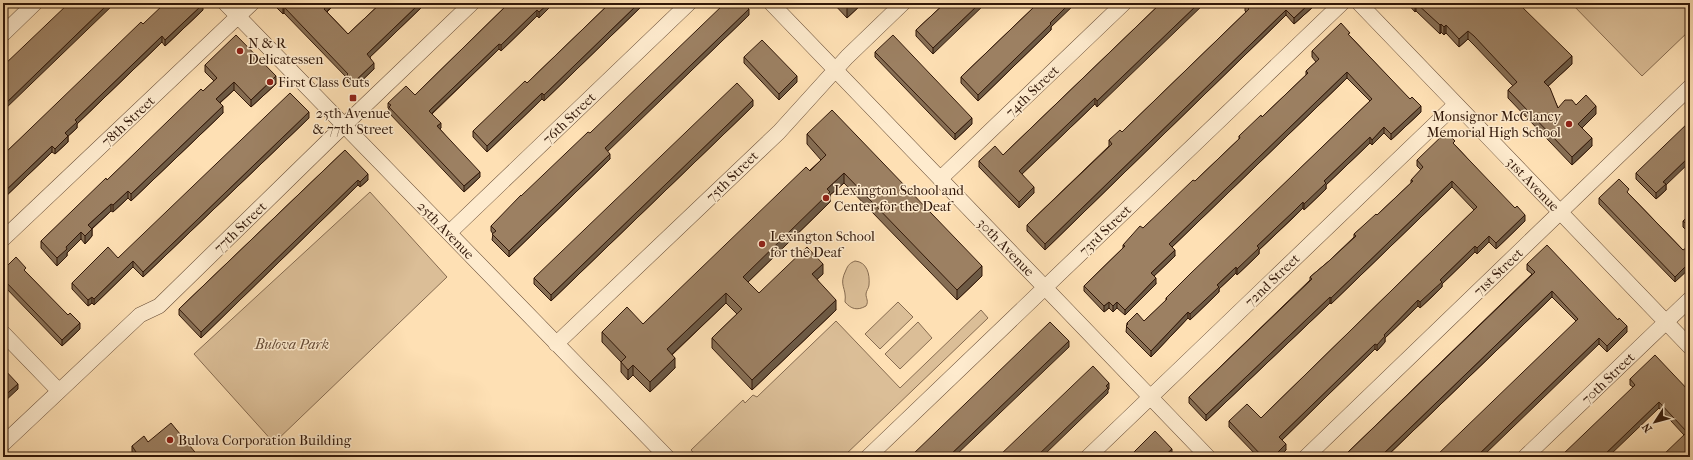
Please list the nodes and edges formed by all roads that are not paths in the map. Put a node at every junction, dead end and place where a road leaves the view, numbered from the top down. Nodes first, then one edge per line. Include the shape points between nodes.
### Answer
1 (35, 3) edge
2 (225, 3) edge
3 (252, 3) edge
4 (472, 3) edge
5 (689, 3) edge
6 (770, 3) edge
7 (903, 3) edge
8 (1124, 3) edge
9 (1342, 3) edge
10 (1359, 3) edge
11 (238, 17) junction
12 (3, 34) edge
13 (835, 70) junction
14 (1690, 88) edge
15 (1456, 104) junction
16 (344, 126) junction
17 (940, 179) junction
18 (1560, 213) junction
19 (449, 233) junction
20 (3, 239) edge
21 (1045, 288) junction
22 (1690, 299) edge
23 (1666, 322) junction
24 (3, 333) edge
25 (556, 344) junction
26 (1690, 347) edge
27 (59, 390) junction
28 (1150, 397) junction
29 (3, 444) edge
30 (668, 457) edge
31 (868, 457) edge
32 (1088, 457) edge
33 (1208, 457) edge
34 (1306, 457) edge
35 (1525, 457) edge

1 - 12 street
2 - 11 street, 25th Avenue
3 - 11 street, 78th Street
4 - 16 street, 77th Street
5 - 19 street, 76th Street
6 - 13 street, 30th Avenue
7 - 13 street, 75th Street
8 - 17 street, 74th Street
9 - 21 street, 73rd Street
10 - 15 street, 31st Avenue
11 - 16 street, 25th Avenue
11 - 20 street, 78th Street
13 - 17 street, 30th Avenue
13 - 25 street, 75th Street via 779,132
14 - 18 street, 71st Street
15 - 18 street, 31st Avenue
15 - 28 street, 72nd Street
16 - 19 street, 25th Avenue
16 - 27 street, 77th Street via 159,306 140,315
17 - 21 street, 30th Avenue
18 - 23 street, 31st Avenue
18 - 34 street, 71st Street
19 - 25 street, 25th Avenue
21 - 28 street, 30th Avenue
21 - 31 street, 73rd Street
22 - 23 street, 70th Street
23 - 26 street, 31st Avenue
23 - 35 street, 70th Street
24 - 27 street
25 - 30 street, 25th Avenue
27 - 29 street, 77th Street
28 - 32 street, 72nd Street
28 - 33 street, 30th Avenue

